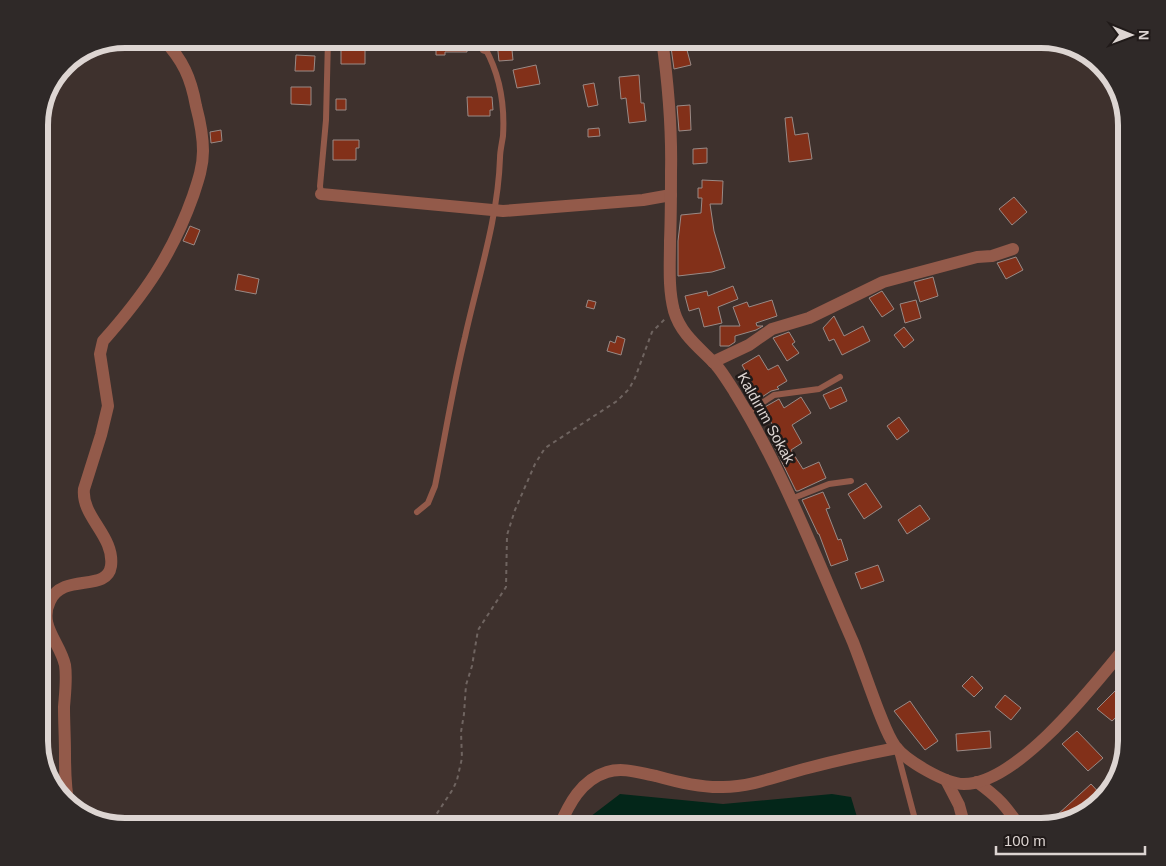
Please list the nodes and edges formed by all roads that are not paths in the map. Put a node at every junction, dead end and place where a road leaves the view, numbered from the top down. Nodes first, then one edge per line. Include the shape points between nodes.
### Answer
1 (172, 48) edge
2 (328, 48) edge
3 (485, 48) edge
4 (663, 48) edge
5 (321, 194) joint
6 (671, 195) junction
7 (494, 211) junction
8 (1013, 249) dead end
9 (713, 362) junction
10 (840, 378) dead end
11 (747, 413) junction
12 (851, 481) dead end
13 (791, 499) junction
14 (417, 512) dead end
15 (48, 606) edge
16 (48, 628) edge
17 (1118, 656) edge
18 (896, 748) junction
19 (946, 780) junction
20 (977, 782) junction
21 (66, 791) edge
22 (563, 818) edge
23 (915, 818) edge
24 (963, 818) edge
25 (1014, 818) edge

1 - 15 street via 178,54 193,92 202,134 201,169 177,236 162,265 132,309 104,341 100,354 108,406 83,498 108,549 108,573 98,581 64,587 50,599
2 - 5 lane
3 - 7 lane via 498,78 504,125
4 - 6 street, Kaldırım Sokak via 671,126
5 - 7 street
6 - 7 street
6 - 9 street, Kaldırım Sokak via 670,267 674,312 693,344
7 - 14 lane via 435,486 428,503
8 - 9 street via 883,282 809,318 772,329 739,351
9 - 11 street, Kaldırım Sokak
10 - 11 lane via 819,389 774,395
11 - 13 street, Kaldırım Sokak
12 - 13 lane via 828,484
13 - 18 street, Kaldırım Sokak
16 - 21 street via 65,666
17 - 20 street via 1060,724 1015,762
18 - 19 street, Kaldırım Sokak via 910,760
18 - 22 street via 729,787 697,785 625,770 606,772 578,791
18 - 23 lane
19 - 20 street via 961,784
19 - 24 street
20 - 25 street via 995,795

